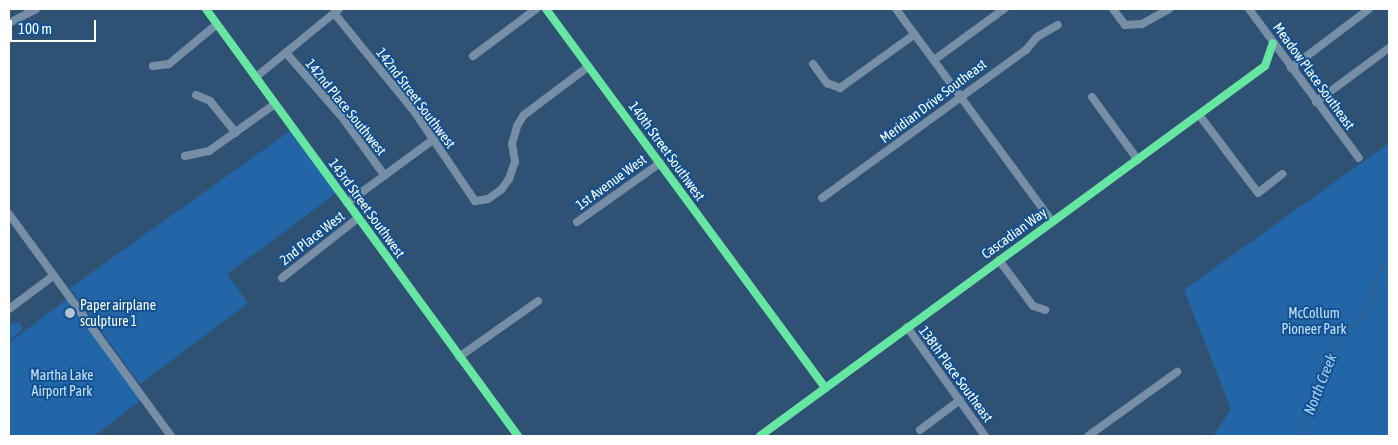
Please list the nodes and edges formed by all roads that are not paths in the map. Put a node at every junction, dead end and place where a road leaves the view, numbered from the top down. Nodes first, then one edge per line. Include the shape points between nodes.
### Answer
1 (36, 9) edge
2 (206, 9) edge
3 (536, 9) edge
4 (546, 9) edge
5 (896, 9) edge
6 (1004, 9) edge
7 (1113, 9) edge
8 (1169, 9) edge
9 (1369, 9) edge
10 (1253, 10) edge
11 (337, 11) edge
12 (9, 23) edge
13 (217, 24) junction
14 (1058, 25) dead end
15 (915, 34) junction
16 (1273, 43) junction
17 (1389, 48) edge
18 (287, 54) junction
19 (473, 56) dead end
20 (934, 60) junction
21 (813, 64) dead end
22 (153, 66) dead end
23 (589, 66) junction
24 (1291, 68) junction
25 (256, 77) junction
26 (196, 94) dead end
27 (960, 96) junction
28 (1092, 97) dead end
29 (1316, 102) junction
30 (275, 104) junction
31 (1200, 116) junction
32 (236, 132) junction
33 (434, 140) junction
34 (185, 156) dead end
35 (1359, 158) dead end
36 (1138, 160) junction
37 (660, 163) junction
38 (1282, 174) dead end
39 (385, 176) junction
40 (822, 198) dead end
41 (347, 203) junction
42 (9, 214) edge
43 (358, 218) junction
44 (1052, 221) junction
45 (577, 222) dead end
46 (12, 226) edge
47 (999, 260) junction
48 (53, 276) junction
49 (282, 278) dead end
50 (538, 302) dead end
51 (9, 309) edge
52 (1045, 310) dead end
53 (907, 327) junction
54 (460, 357) junction
55 (1177, 372) dead end
56 (825, 388) junction
57 (960, 400) junction
58 (920, 430) dead end
59 (171, 436) edge
60 (518, 436) edge
61 (760, 436) edge
62 (985, 436) edge
63 (1088, 436) edge

1 - 12 street
2 - 13 street, 143rd Street Southwest
3 - 19 street
4 - 23 street, 140th Street Southwest
5 - 15 street
6 - 20 street
7 - 8 street via 1125,25 1142,24
9 - 24 street
10 - 16 street, Meadow Place Southeast
11 - 18 street
11 - 33 street, 142nd Street Southwest
13 - 22 street via 169,64
13 - 25 street, 143rd Street Southwest
14 - 27 street, Meridian Drive Southeast
15 - 20 street
15 - 21 street via 840,88 827,84
16 - 24 street, Meadow Place Southeast
16 - 31 street, Cascadian Way via 1266,66
17 - 29 street
18 - 25 street
18 - 39 street, 142nd Place Southwest via 341,116
20 - 27 street
23 - 33 street, 142nd Street Southwest via 524,115 514,135 514,162 509,179 488,199 474,201
23 - 37 street, 140th Street Southwest
24 - 29 street, Meadow Place Southeast
25 - 30 street, 143rd Street Southwest
26 - 32 street via 210,101
27 - 40 street, Meridian Drive Southeast
27 - 44 street
28 - 36 street
29 - 35 street, Meadow Place Southeast
30 - 32 street
30 - 41 street, 143rd Street Southwest
31 - 36 street, Cascadian Way
31 - 38 street via 1258,194
32 - 34 street via 208,151
33 - 39 street
36 - 44 street, Cascadian Way
37 - 45 street, 1st Avenue West
37 - 56 street, 140th Street Southwest
39 - 41 street
41 - 43 street, 143rd Street Southwest
42 - 46 street
43 - 49 street, 2nd Place West
43 - 54 street, 143rd Street Southwest
44 - 47 street, Cascadian Way
46 - 48 street
47 - 52 street via 1033,306
47 - 53 street, Cascadian Way
48 - 51 street
48 - 59 street
50 - 54 street
53 - 56 street, Cascadian Way
53 - 57 street, 138th Place Southeast
54 - 60 street, 143rd Street Southwest
55 - 63 street
56 - 61 street, Cascadian Way
57 - 58 street
57 - 62 street, 138th Place Southeast

